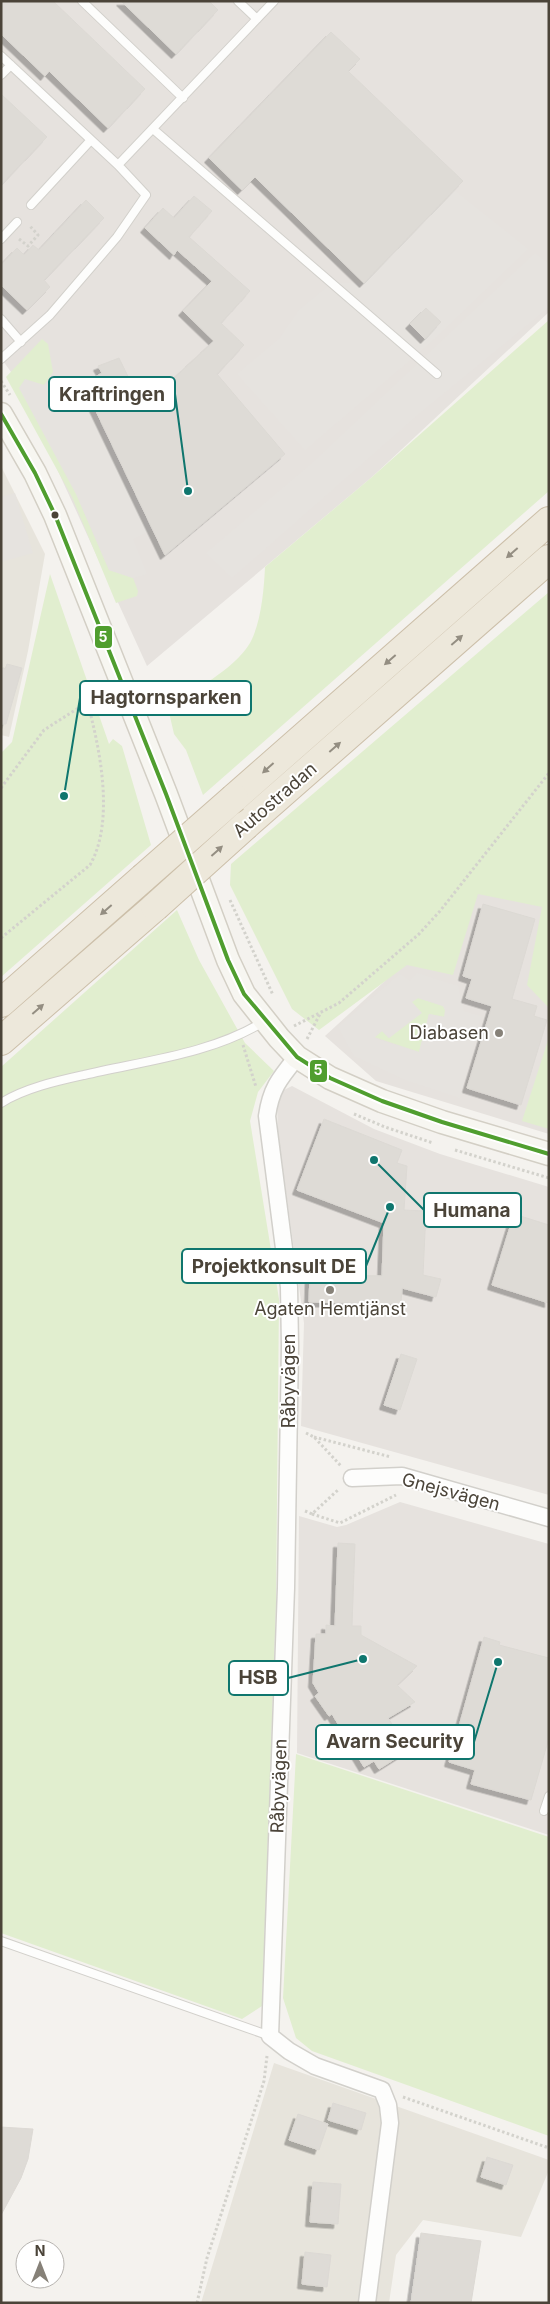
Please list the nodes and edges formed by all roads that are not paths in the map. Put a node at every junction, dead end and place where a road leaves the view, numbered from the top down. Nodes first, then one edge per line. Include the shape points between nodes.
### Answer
1 (82, 1) edge
2 (238, 1) edge
3 (274, 1) edge
4 (257, 19) junction
5 (1, 56) edge
6 (11, 65) junction
7 (1, 75) edge
8 (183, 98) junction
9 (153, 128) junction
10 (90, 141) junction
11 (118, 165) junction
12 (31, 205) dead end
13 (17, 222) dead end
14 (1, 239) edge
15 (1, 319) edge
16 (21, 342) junction
17 (1, 360) edge
18 (436, 374) dead end
19 (1, 414) edge
20 (549, 521) edge
21 (549, 559) edge
22 (1, 1003) edge
23 (270, 1027) junction
24 (1, 1041) edge
25 (297, 1057) junction
26 (1, 1103) edge
27 (549, 1154) edge
28 (352, 1478) road end
29 (549, 1518) edge
30 (549, 1796) edge
31 (544, 1811) dead end
32 (1, 1941) edge
33 (270, 2036) junction
34 (367, 2303) edge

1 - 8 lane
2 - 4 lane
3 - 4 lane
4 - 8 lane
5 - 6 lane
6 - 7 lane
6 - 10 lane
8 - 9 lane
9 - 11 lane
9 - 18 lane
10 - 11 lane
10 - 12 lane
11 - 16 lane via 146,195 116,237 56,308
13 - 14 lane
15 - 16 lane
16 - 17 lane
19 - 23 street via 55,515 228,960 244,994
20 -> 22 highway, Autostradan, bridge
24 -> 21 highway, Autostradan, bridge
23 - 25 street
23 - 26 lane via 194,1050 58,1081
25 - 27 street via 330,1078 382,1101
25 - 33 street, Råbyvägen via 275,1084 267,1116 289,1287 288,1506
28 - 29 street, Gnejsvägen via 402,1476
30 - 31 lane
32 - 33 lane
33 - 34 street via 315,2066 382,2090 388,2105 390,2123

